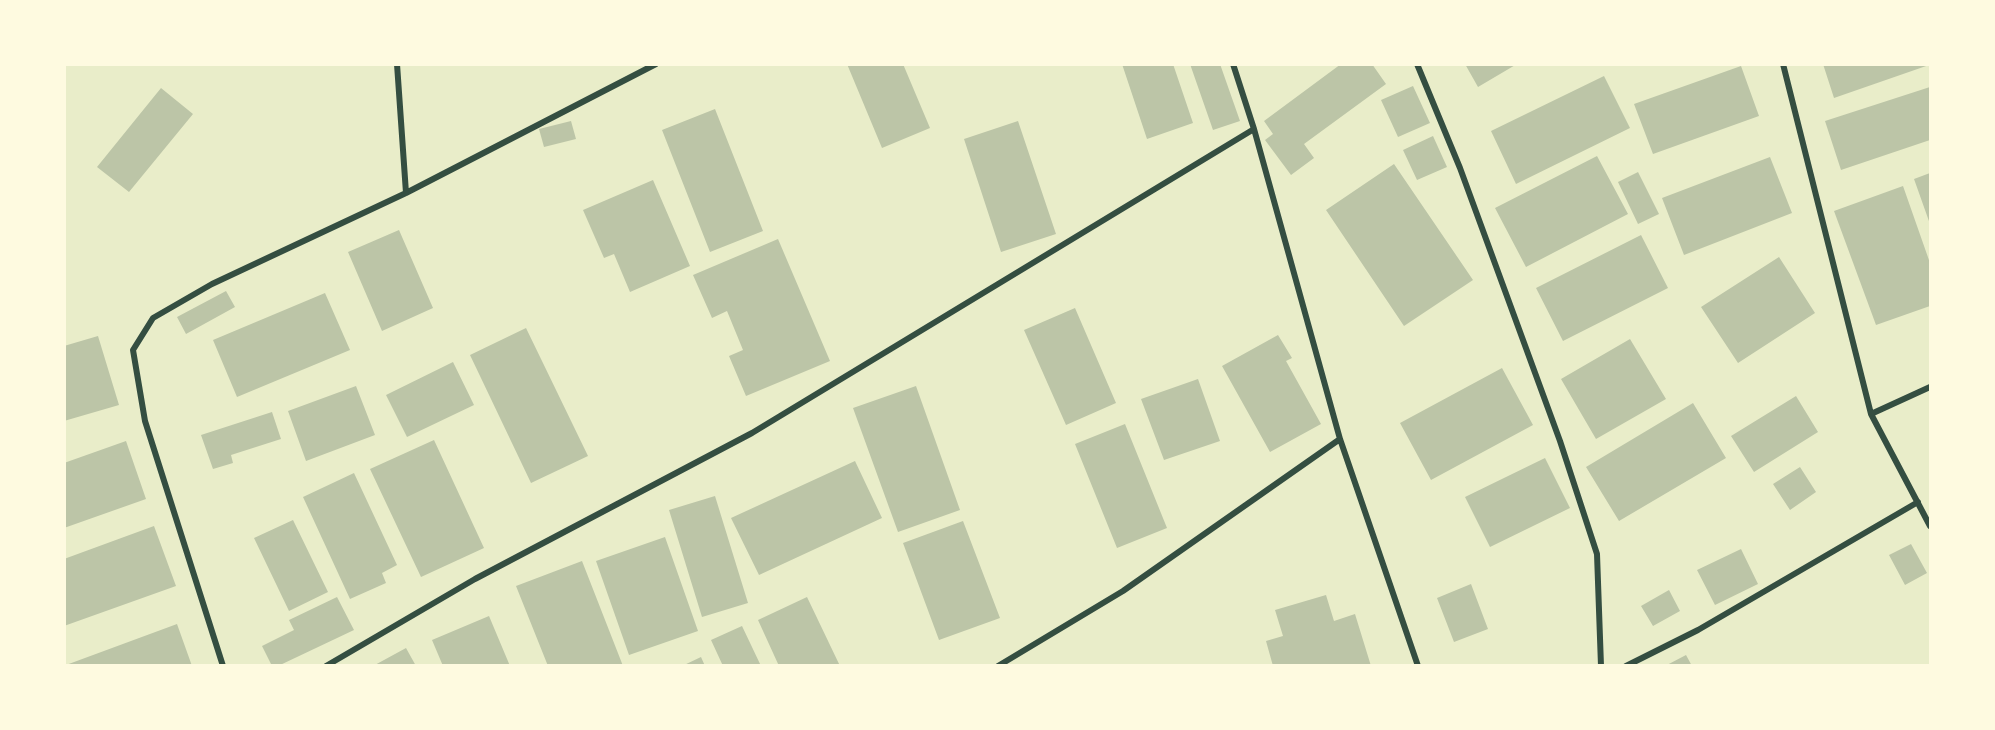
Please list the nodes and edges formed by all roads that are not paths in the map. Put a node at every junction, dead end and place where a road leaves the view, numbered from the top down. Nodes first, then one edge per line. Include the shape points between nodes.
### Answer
1 (397, 64) edge
2 (656, 64) edge
3 (1233, 64) edge
4 (1417, 64) edge
5 (1783, 64) edge
6 (1254, 129) junction
7 (406, 193) junction
8 (1930, 387) edge
9 (1871, 414) junction
10 (1340, 439) junction
11 (1918, 502) junction
12 (1930, 526) edge
13 (223, 666) edge
14 (326, 666) edge
15 (998, 666) edge
16 (1418, 666) edge
17 (1601, 666) edge
18 (1626, 666) edge

1 - 7 street
2 - 7 street
3 - 6 street
4 - 17 street via 1472,200 1597,554
5 - 9 street
6 - 10 street
6 - 14 street via 752,434 475,579
7 - 13 street via 212,284 153,318 133,350 145,421
8 - 9 street
9 - 11 street
10 - 15 street via 1123,591
10 - 16 street
11 - 12 street
11 - 18 street via 1698,630

